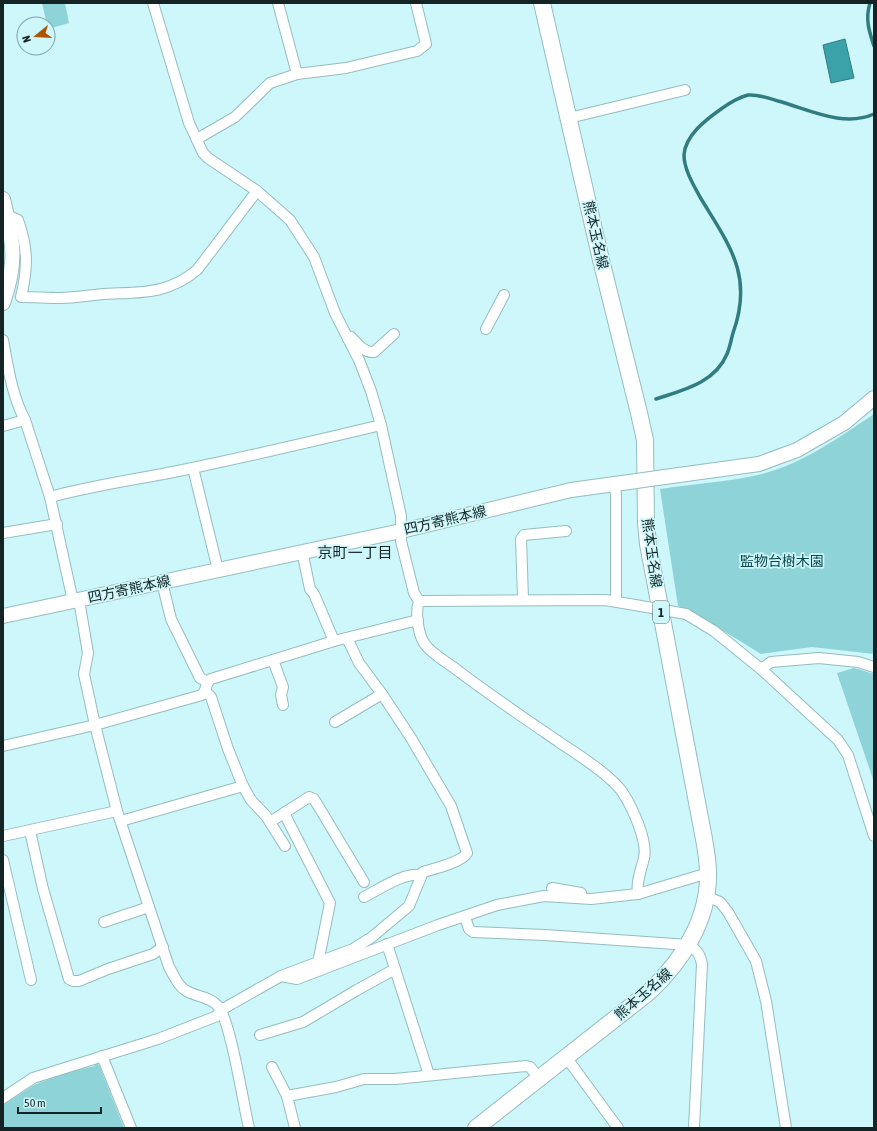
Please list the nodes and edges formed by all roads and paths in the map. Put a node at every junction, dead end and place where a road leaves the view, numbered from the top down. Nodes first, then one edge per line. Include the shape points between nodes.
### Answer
1 (153, 3) edge
2 (278, 3) edge
3 (416, 3) edge
4 (542, 3) edge
5 (296, 74) junction
6 (685, 90) dead end
7 (569, 118) junction
8 (197, 139) junction
9 (257, 191) junction
10 (3, 199) edge
11 (5, 214) edge
12 (504, 295) dead end
13 (3, 303) edge
14 (486, 329) dead end
15 (394, 334) dead end
16 (348, 339) junction
17 (3, 340) edge
18 (874, 398) edge
19 (25, 420) junction
20 (381, 425) junction
21 (3, 426) edge
22 (193, 468) junction
23 (618, 484) junction
24 (50, 497) junction
25 (57, 524) junction
26 (566, 530) dead end
27 (401, 531) junction
28 (3, 533) edge
29 (302, 552) junction
30 (218, 570) junction
31 (162, 582) junction
32 (523, 599) junction
33 (616, 600) junction
34 (76, 601) junction
35 (419, 602) junction
36 (3, 616) edge
37 (418, 620) junction
38 (347, 638) junction
39 (334, 641) junction
40 (273, 660) junction
41 (874, 668) edge
42 (761, 669) junction
43 (207, 687) junction
44 (382, 694) junction
45 (283, 704) dead end
46 (335, 722) dead end
47 (95, 725) junction
48 (3, 746) edge
49 (243, 786) junction
50 (117, 811) junction
51 (284, 813) junction
52 (121, 821) junction
53 (270, 822) junction
54 (30, 830) junction
55 (3, 836) edge
56 (874, 836) edge
57 (285, 846) dead end
58 (3, 860) edge
59 (708, 874) junction
60 (420, 875) junction
61 (364, 882) dead end
62 (552, 888) dead end
63 (638, 894) junction
64 (706, 896) junction
65 (364, 897) dead end
66 (598, 898) junction
67 (149, 907) junction
68 (465, 917) junction
69 (104, 922) dead end
70 (386, 944) junction
71 (689, 945) junction
72 (163, 947) junction
73 (320, 962) junction
74 (395, 969) junction
75 (281, 976) junction
76 (32, 980) dead end
77 (221, 1010) junction
78 (260, 1035) dead end
79 (102, 1056) junction
80 (566, 1057) junction
81 (272, 1067) dead end
82 (429, 1075) junction
83 (539, 1078) junction
84 (287, 1096) junction
85 (3, 1098) edge
86 (131, 1128) edge
87 (249, 1128) edge
88 (295, 1128) edge
89 (476, 1128) edge
90 (618, 1128) edge
91 (694, 1128) edge
92 (786, 1128) edge

1 - 8 street via 189,123
2 - 5 street
3 - 5 street via 426,44 417,51 346,68
4 - 7 main road, 熊本玉名線 / 1
5 - 8 street via 270,83 235,117
6 - 7 street
7 - 59 main road, 熊本玉名線 / 1 via 645,440 648,544 704,839
8 - 9 street via 208,158
9 - 11 street via 197,270 185,280 143,293 62,298 21,297 27,264 25,240 18,220
9 - 16 street via 290,220 301,235 314,257 335,313
10 - 11 main road
11 - 13 main road via 12,237 14,258
12 - 14 street
15 - 16 street via 374,352 365,351 351,337
16 - 20 street via 359,360
17 - 19 street via 9,372
18 - 23 main road, 四方寄熊本線, bridge via 823,436 797,450 759,464
19 - 21 street
19 - 24 street
20 - 22 street
20 - 27 street via 401,516
22 - 24 street via 116,481
22 - 30 street
23 - 27 main road, 四方寄熊本線 via 571,490
23 - 33 street
24 - 25 street
25 - 28 street
25 - 34 street
26 - 32 street via 524,535 521,538
27 - 29 main road, 四方寄熊本線
27 - 35 street via 401,541 414,593
29 - 30 main road, 四方寄熊本線
29 - 39 street via 310,589
30 - 31 main road, 四方寄熊本線
31 - 34 main road, 四方寄熊本線
31 - 43 street via 171,619
32 - 33 street
32 - 35 street
33 - 42 street, bridge via 686,614 714,631
34 - 36 main road, 四方寄熊本線
34 - 47 street via 88,653 84,674
35 - 37 street
37 - 38 street
37 - 63 street via 424,642 433,652 483,690 595,766 622,792 636,821 644,847
38 - 39 street
38 - 44 street via 359,663
39 - 40 street
40 - 43 street via 211,679
40 - 45 street via 283,687 280,695
41 - 42 street via 858,662 819,658 771,662
42 - 56 street via 838,740 848,755
43 - 47 street via 202,695
43 - 49 street
44 - 46 street
44 - 60 street via 451,806 467,853 456,861
47 - 48 street
47 - 50 street
49 - 52 street
49 - 53 street
50 - 52 street
50 - 54 street
51 - 53 street
51 - 61 street via 309,797 314,799
51 - 73 street via 330,903
52 - 67 street
53 - 57 street
54 - 55 street
54 - 72 street via 43,888 69,979 79,981 153,954
58 - 76 street
59 - 63 street
59 - 64 main road, 熊本玉名線 / 1
60 - 65 street via 394,881
60 - 73 street via 405,911 353,949
62 - 66 street
63 - 66 street
64 - 71 main road, 熊本玉名線 / 1
64 - 92 street via 720,902 728,912 756,961 766,1001
66 - 68 street via 544,896 497,905
67 - 69 street
67 - 72 street
68 - 70 street
68 - 71 street via 469,929 473,932
70 - 74 street
70 - 75 street via 297,979
71 - 80 main road, 熊本玉名線 / 1 via 669,973 649,992
71 - 91 street via 696,949 702,964
72 - 77 street via 170,967 185,991 209,999
73 - 75 street
74 - 78 street via 303,1022
74 - 82 street
75 - 77 street
77 - 79 street via 217,1016 158,1039
77 - 87 street via 230,1036
79 - 85 street via 33,1078
79 - 86 street
80 - 83 main road, 熊本玉名線 / 1
80 - 90 street
81 - 84 street
82 - 83 street via 526,1066
82 - 84 street via 364,1079
83 - 89 main road, 熊本玉名線 / 1
84 - 88 street

